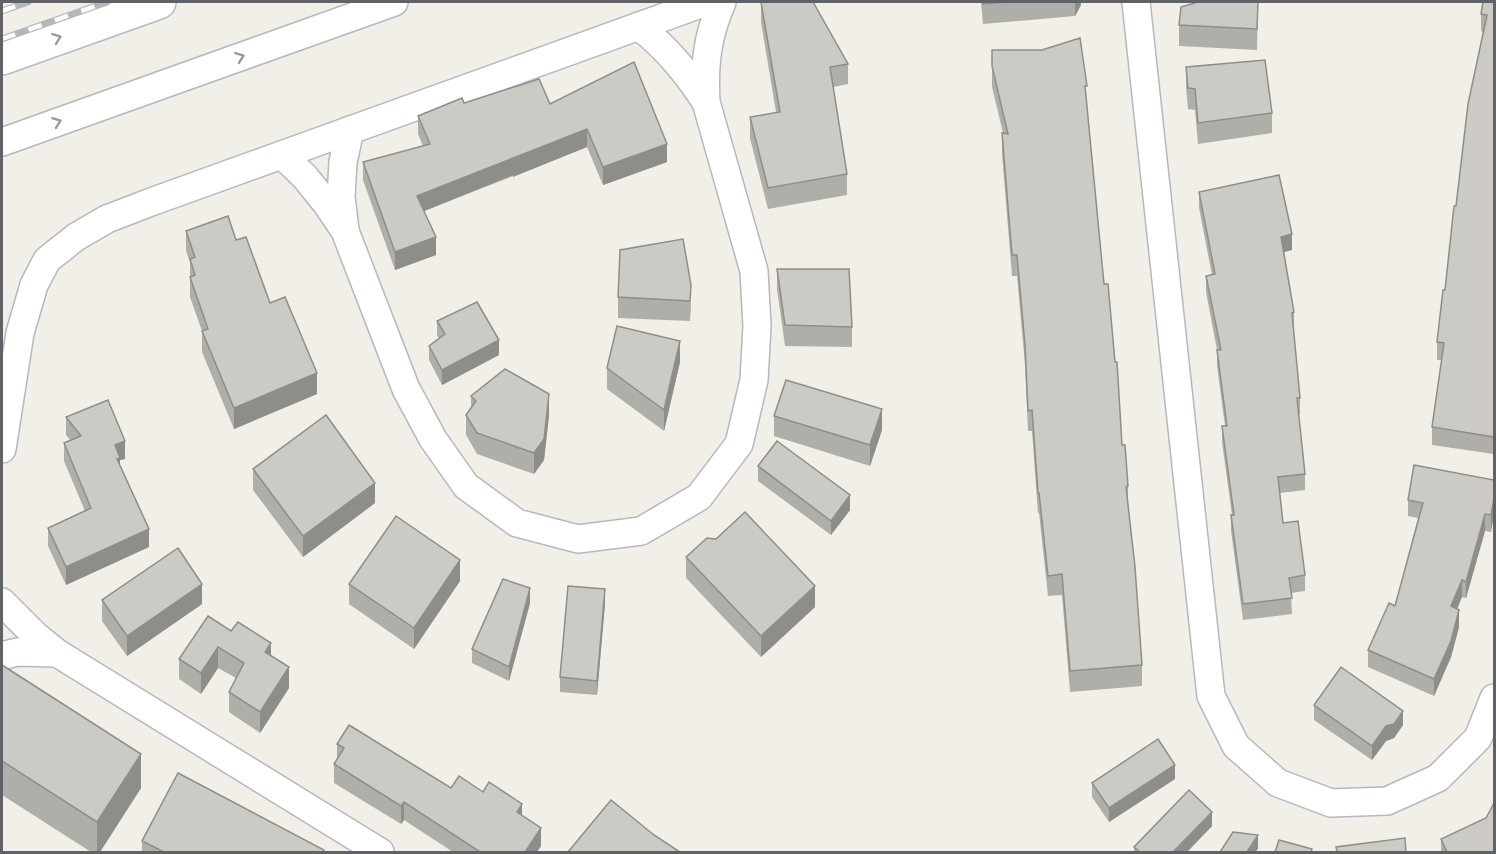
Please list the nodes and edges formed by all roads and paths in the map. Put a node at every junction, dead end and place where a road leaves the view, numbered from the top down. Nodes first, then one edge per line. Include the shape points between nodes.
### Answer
1 (159, 2) edge
2 (394, 2) edge
3 (706, 2) edge
4 (722, 2) edge
5 (1136, 2) edge
6 (639, 26) junction
7 (2, 58) edge
8 (706, 102) junction
9 (350, 130) junction
10 (2, 142) edge
11 (282, 154) junction
12 (345, 231) junction
13 (2, 449) edge
14 (2, 602) edge
15 (57, 653) junction
16 (2, 656) edge
17 (1494, 698) edge
18 (380, 852) edge

7 -> 1 main road
10 -> 2 street
3 - 6 street
4 - 8 street via 707,47
5 - 17 street via 1211,696 1236,746 1278,783 1331,803 1387,801 1438,778 1478,738
6 - 8 street via 676,60
6 - 9 street
8 - 12 street via 754,271 754,380 739,444 699,497 641,531 578,539 517,523 466,486 433,439 406,389
9 - 11 street
9 - 12 street via 342,174
11 - 12 street via 305,177
11 - 13 street via 107,219 47,260 34,285 20,333
14 - 15 street
15 - 16 street via 17,652
15 - 18 street

